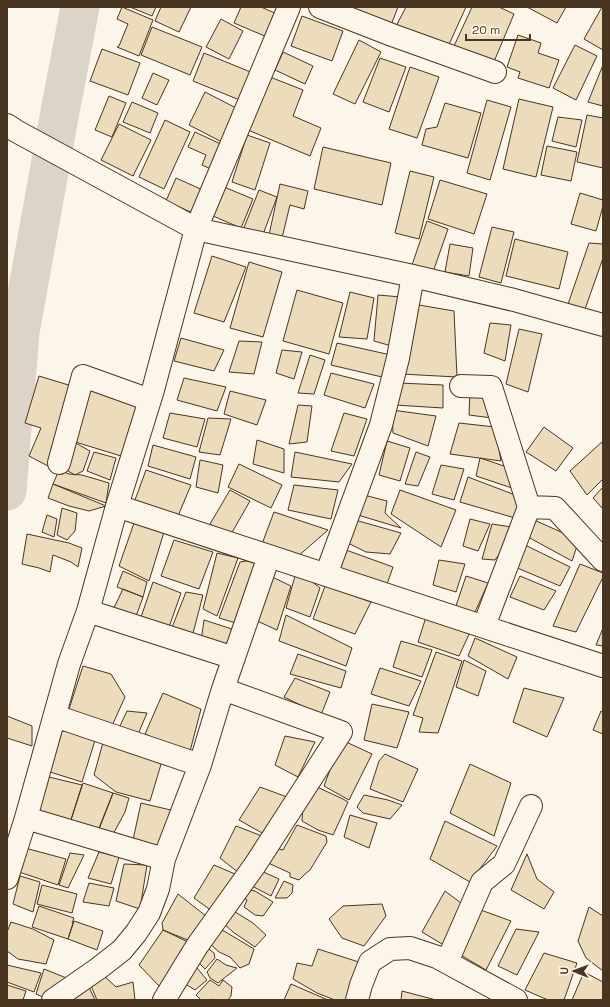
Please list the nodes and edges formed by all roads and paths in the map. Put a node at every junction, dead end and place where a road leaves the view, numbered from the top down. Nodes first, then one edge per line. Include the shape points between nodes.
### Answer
1 (289, 7) edge
2 (320, 7) edge
3 (495, 72) dead end
4 (11, 128) edge
5 (196, 229) junction
6 (412, 276) junction
7 (603, 325) edge
8 (461, 386) dead end
9 (150, 400) junction
10 (59, 463) dead end
11 (117, 506) junction
12 (529, 507) junction
13 (269, 556) junction
14 (603, 560) edge
15 (326, 575) junction
16 (88, 611) junction
17 (484, 626) junction
18 (234, 658) junction
19 (603, 666) edge
20 (223, 689) junction
21 (55, 716) junction
22 (200, 765) junction
23 (531, 806) dead end
24 (26, 818) junction
25 (164, 860) junction
26 (7, 878) edge
27 (447, 962) junction
28 (53, 1000) edge
29 (164, 1000) edge
30 (357, 1000) edge
31 (516, 1000) edge

1 - 5 street
2 - 3 street
4 - 5 street
5 - 6 street
5 - 9 street
6 - 7 street via 514,300
6 - 15 street via 398,358 381,425
8 - 12 street via 491,387
9 - 10 street via 83,376
9 - 11 street
11 - 13 street
11 - 16 street
12 - 14 street via 554,508
12 - 17 street
13 - 15 street
13 - 18 street
15 - 17 street
16 - 18 street
16 - 21 street via 69,664
17 - 19 street
18 - 20 street
20 - 22 street
20 - 29 street via 341,732 255,865 197,946
21 - 22 street
21 - 24 street
22 - 25 street
23 - 27 street via 504,864 482,882
24 - 25 street
24 - 26 street
25 - 28 street via 158,889 149,913 136,933 122,950
27 - 30 street via 410,948 390,949 370,962
27 - 31 street

